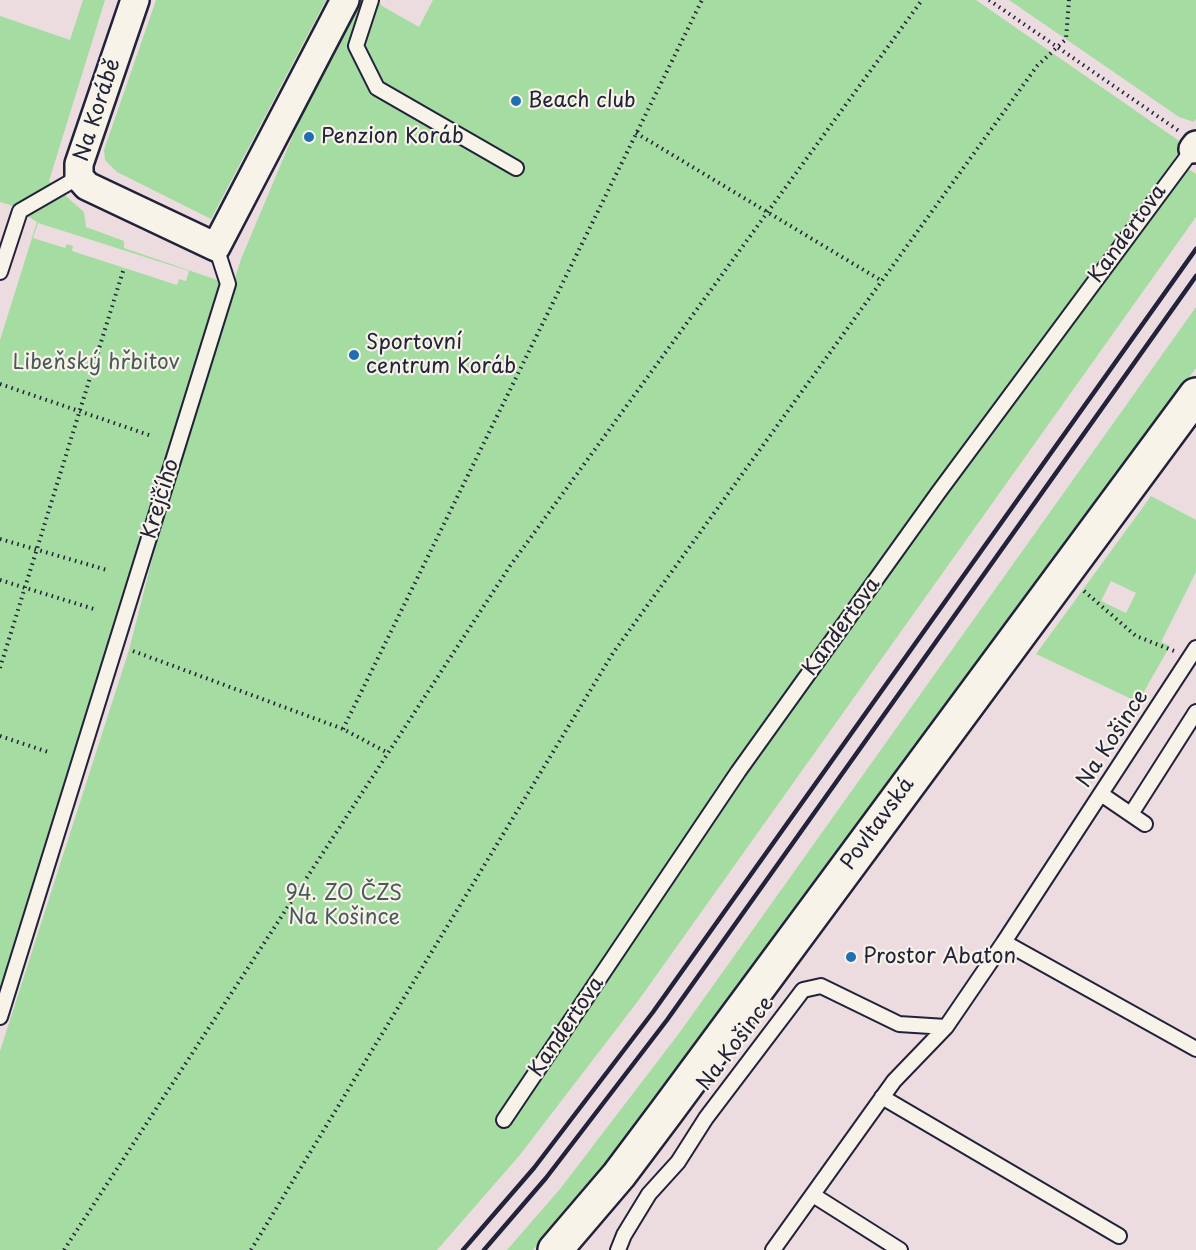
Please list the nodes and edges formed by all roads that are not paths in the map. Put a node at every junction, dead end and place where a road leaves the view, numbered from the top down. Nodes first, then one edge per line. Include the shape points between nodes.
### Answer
1 (135, 0) edge
2 (345, 0) edge
3 (370, 0) edge
4 (1195, 147) edge
5 (516, 168) dead end
6 (79, 177) junction
7 (216, 247) junction
8 (0, 272) edge
9 (1196, 395) edge
10 (1194, 659) edge
11 (1196, 712) edge
12 (1101, 794) junction
13 (1131, 814) junction
14 (1145, 824) dead end
15 (1004, 942) junction
16 (0, 1017) edge
17 (946, 1027) junction
18 (1196, 1049) edge
19 (882, 1097) junction
20 (504, 1120) dead end
21 (813, 1195) junction
22 (1119, 1236) dead end
23 (555, 1250) edge
24 (618, 1250) edge
25 (773, 1250) edge
26 (900, 1250) edge

1 - 6 street, Na Korábě via 79,164
2 - 7 street
3 - 5 lane via 356,46 377,88
4 - 20 lane, Kandertova via 738,772
6 - 7 street, Na Korábě via 87,186
6 - 8 lane via 20,211
7 - 16 lane, Krejčího via 228,284
9 - 23 main road, Povltavská via 661,1120
10 - 12 lane, Na Košince
11 - 13 lane
12 - 13 lane
12 - 15 lane, Na Košince
13 - 14 lane
15 - 17 lane, Na Košince
15 - 18 lane
17 - 19 lane, Na Košince
17 - 24 lane, Na Košince via 899,1024 821,986 803,990 706,1118 678,1162 649,1194
19 - 21 lane, Na Košince
19 - 22 lane
21 - 25 lane, Na Košince
21 - 26 lane

